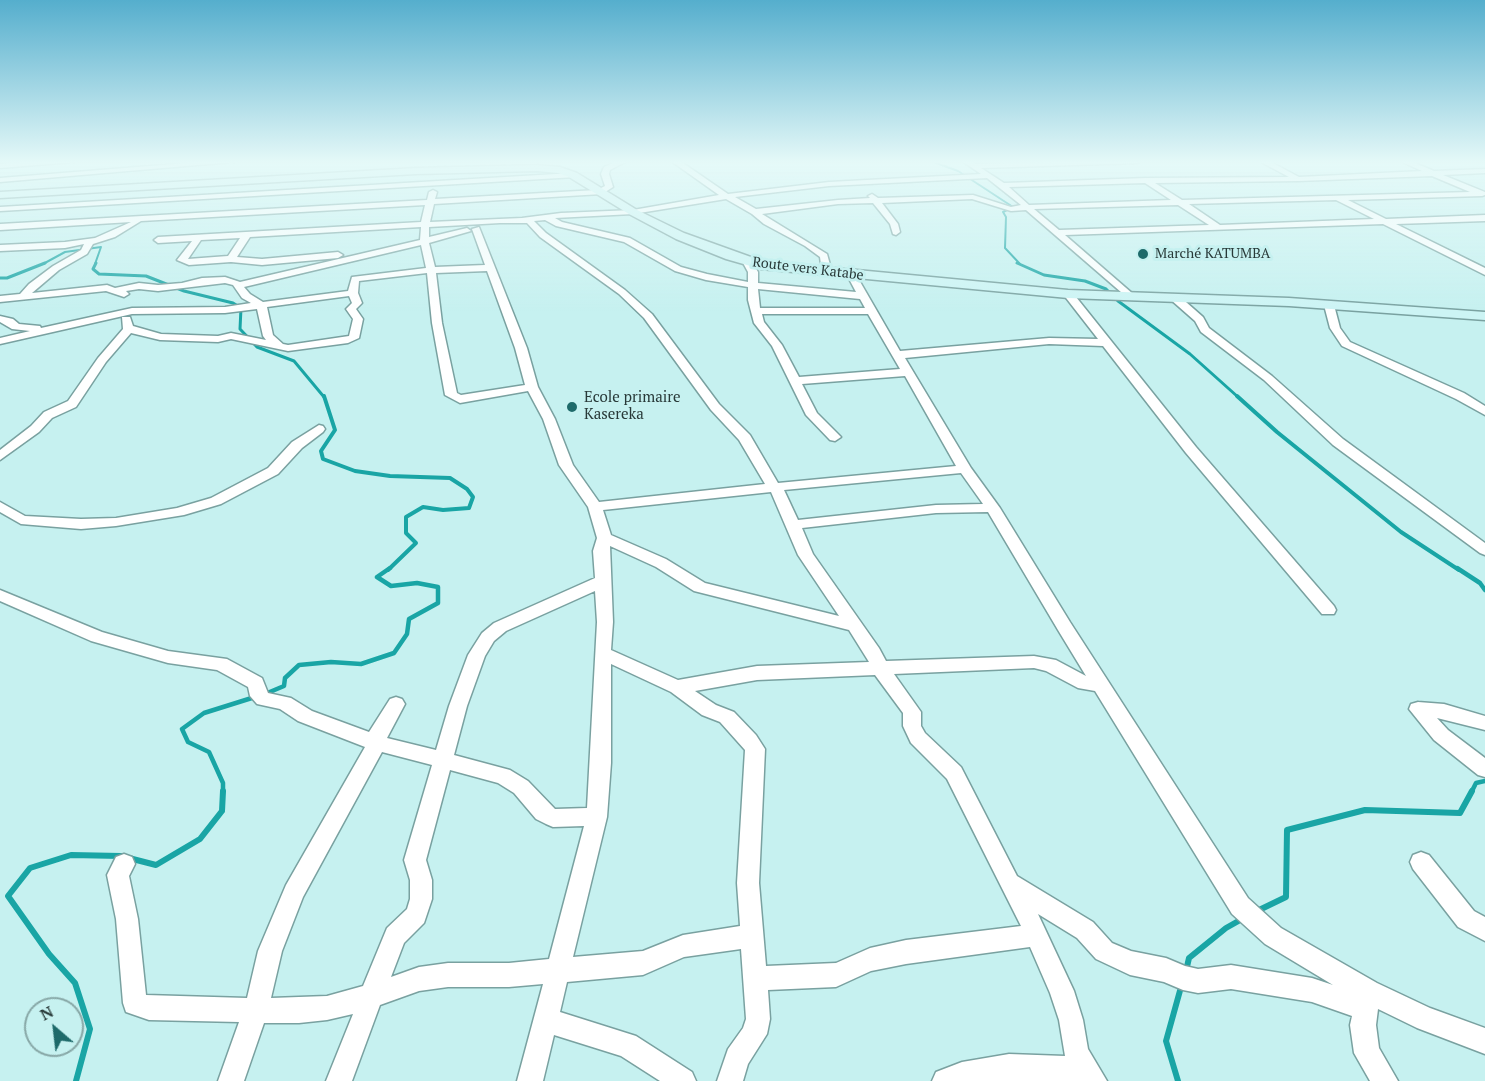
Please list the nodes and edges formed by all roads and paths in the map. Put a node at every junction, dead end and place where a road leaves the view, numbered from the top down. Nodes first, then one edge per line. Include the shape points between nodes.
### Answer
1 (265, 211) edge
2 (428, 211) edge
3 (636, 211) edge
4 (759, 211) edge
5 (884, 211) edge
6 (1033, 211) edge
7 (1194, 211) edge
8 (1363, 211) edge
9 (633, 212) junction
10 (755, 212) joint
11 (238, 213) junction
12 (585, 213) junction
13 (546, 217) junction
14 (1485, 218) edge
15 (144, 219) junction
16 (526, 220) junction
17 (1383, 222) junction
18 (427, 225) junction
19 (26, 226) junction
20 (0, 227) edge
21 (571, 227) junction
22 (1218, 227) junction
23 (476, 229) junction
24 (896, 232) dead end
25 (1057, 233) junction
26 (246, 236) junction
27 (222, 237) junction
28 (198, 238) junction
29 (0, 240) edge
30 (94, 240) junction
31 (158, 240) dead end
32 (424, 240) junction
33 (0, 248) edge
34 (362, 255) junction
35 (231, 259) junction
36 (747, 261) junction
37 (490, 268) junction
38 (430, 270) junction
39 (827, 272) junction
40 (1485, 272) edge
41 (852, 275) junction
42 (239, 285) junction
43 (755, 286) junction
44 (117, 290) junction
45 (353, 293) junction
46 (1068, 294) junction
47 (864, 296) junction
48 (1124, 296) junction
49 (23, 297) junction
50 (1174, 297) junction
51 (0, 299) edge
52 (261, 305) junction
53 (1329, 305) junction
54 (756, 311) junction
55 (871, 311) junction
56 (124, 312) junction
57 (1485, 316) edge
58 (0, 319) edge
59 (57, 328) junction
60 (128, 329) junction
61 (0, 341) edge
62 (1105, 343) junction
63 (279, 346) junction
64 (897, 355) junction
65 (908, 372) junction
66 (796, 381) junction
67 (532, 387) junction
68 (1485, 411) edge
69 (319, 429) dead end
70 (835, 437) dead end
71 (0, 456) edge
72 (965, 469) junction
73 (777, 488) junction
74 (0, 506) edge
75 (595, 507) junction
76 (993, 508) junction
77 (792, 525) junction
78 (1485, 534) edge
79 (1464, 536) junction
80 (604, 538) junction
81 (1485, 550) edge
82 (603, 581) junction
83 (0, 595) edge
84 (1328, 610) dead end
85 (853, 625) junction
86 (602, 653) junction
87 (880, 668) junction
88 (1101, 685) junction
89 (677, 687) junction
90 (396, 704) dead end
91 (1485, 723) edge
92 (377, 743) junction
93 (444, 760) junction
94 (1485, 769) edge
95 (597, 817) junction
96 (1421, 862) dead end
97 (124, 864) dead end
98 (1015, 888) junction
99 (1485, 930) edge
100 (1037, 935) junction
101 (750, 936) junction
102 (556, 969) junction
103 (754, 979) junction
104 (373, 996) junction
105 (1367, 1000) junction
106 (256, 1010) junction
107 (544, 1019) junction
108 (1485, 1041) edge
109 (1091, 1076) edge
110 (231, 1081) edge
111 (339, 1081) edge
112 (530, 1081) edge
113 (683, 1081) edge
114 (730, 1081) edge
115 (945, 1081) edge
116 (1385, 1081) edge

1 - 11 street
2 - 18 street
3 - 9 street
4 - 10 street
5 - 24 street
6 - 25 street
7 - 22 street
8 - 17 street
9 - 12 street
9 - 36 street, Route vers Katabe via 680,236
10 - 39 street via 824,256
11 - 15 street
11 - 27 street
12 - 13 street
12 - 21 street
13 - 16 street
13 - 21 street
14 - 17 street
15 - 19 street
15 - 30 street
16 - 18 street
16 - 23 street
16 - 73 street via 648,316 715,407 745,438 764,474
17 - 22 street
17 - 40 street
18 - 26 street
18 - 32 street
19 - 20 street
19 - 29 street
21 - 43 street via 627,240 678,269
22 - 25 street
23 - 32 street
23 - 37 street
25 - 48 street
26 - 27 street
26 - 35 street
27 - 28 street
28 - 31 street
28 - 35 street via 182,260
30 - 33 street
30 - 49 street via 84,252 32,285
32 - 34 street
32 - 38 street
34 - 35 street via 262,262
34 - 42 street
36 - 39 street, Route vers Katabe
36 - 43 street
37 - 38 street
37 - 67 street
38 - 45 street via 357,278
38 - 67 street via 451,395 460,399
39 - 41 street, Route vers Katabe
41 - 46 street, Route vers Katabe
41 - 47 street
42 - 44 street via 225,279
42 - 52 street via 246,296
43 - 47 street
43 - 54 street
44 - 49 street
44 - 56 street via 126,296
45 - 52 street
45 - 63 street via 357,303 351,309 358,319 353,339 294,348
46 - 48 street, Route vers Katabe
46 - 62 street
47 - 55 street
48 - 50 street, Route vers Katabe
49 - 51 street
50 - 53 street, Route vers Katabe
50 - 79 street via 1204,330 1268,378 1338,442
52 - 56 street via 225,310
52 - 63 street via 268,336
53 - 57 street, Route vers Katabe
53 - 68 street via 1335,328 1346,344
54 - 55 street
54 - 66 street via 759,323 777,345
55 - 64 street
56 - 59 street
56 - 60 street
58 - 59 street via 16,327
59 - 61 street
60 - 63 street via 160,337 231,336
60 - 71 street via 72,404 48,415
62 - 64 street via 1049,340
62 - 84 street
64 - 65 street
65 - 66 street
65 - 72 street
66 - 70 street via 812,415
67 - 75 street via 566,465
69 - 74 street via 297,445 273,471 225,498 179,512 81,524 21,520
72 - 73 street
72 - 76 street
73 - 75 street
73 - 77 street
75 - 80 street
76 - 77 street via 936,509
76 - 88 street
77 - 85 street via 806,555
78 - 79 street
79 - 81 street
80 - 82 street
80 - 85 street via 661,563 700,587
82 - 86 street
82 - 93 street via 500,627 489,637 477,655 458,706
83 - 92 street via 96,637 168,657 221,664 256,683 263,699 285,703 305,716
85 - 87 street via 873,651
86 - 89 street
86 - 95 street
87 - 88 street via 1034,663 1050,665 1084,683
87 - 89 street via 757,673
87 - 98 street via 912,712 912,726 918,738 954,773 1004,877
88 - 105 street via 1240,906 1273,936
89 - 101 street via 733,722 754,749 748,883
90 - 92 street via 378,733
91 - 94 street via 1444,711 1418,709 1441,735
92 - 93 street
92 - 106 street via 294,892 270,951
93 - 95 street via 503,776 521,787 543,813 553,818
93 - 104 street via 415,860 421,899 416,915 396,936
95 - 102 street
96 - 99 street via 1467,919
97 - 106 street via 118,875 127,919 135,1003 149,1008
98 - 100 street
98 - 105 street via 1085,930 1112,957 1130,963 1198,981 1231,977
100 - 103 street via 906,952 870,960 836,975
100 - 109 street via 1062,991 1076,1053
101 - 102 street via 683,946 643,963
101 - 103 street
102 - 104 street via 419,979
102 - 107 street
103 - 114 street via 758,1019 754,1034 736,1058
104 - 106 street via 327,1008
104 - 111 street
105 - 108 street
105 - 116 street via 1363,1025 1367,1053
106 - 110 street
107 - 112 street
107 - 113 street via 627,1045
109 - 115 street via 1009,1067

